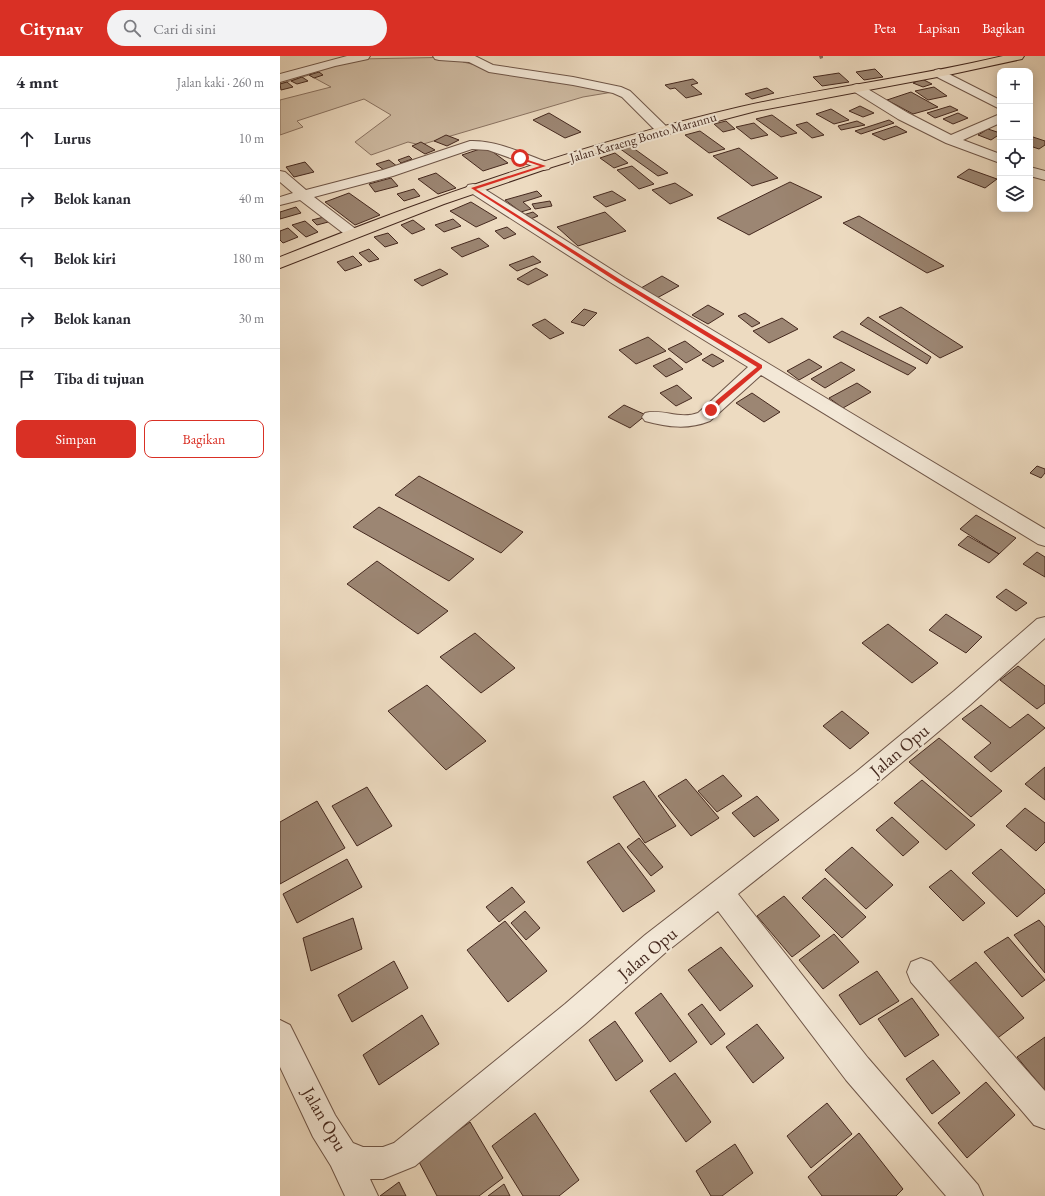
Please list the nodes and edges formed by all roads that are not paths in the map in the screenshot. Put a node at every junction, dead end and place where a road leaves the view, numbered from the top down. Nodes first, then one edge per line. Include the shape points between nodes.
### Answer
1 (364, 56) edge
2 (439, 56) edge
3 (1018, 56) edge
4 (474, 58) edge
5 (939, 73) junction
6 (280, 78) edge
7 (857, 88) junction
8 (998, 104) edge
9 (997, 119) edge
10 (663, 130) junction
11 (951, 140) junction
12 (997, 158) edge
13 (544, 166) junction
14 (1033, 172) edge
15 (280, 175) edge
16 (1045, 176) edge
17 (473, 188) junction
18 (303, 195) junction
19 (280, 201) edge
20 (352, 233) junction
21 (280, 263) edge
22 (760, 366) junction
23 (651, 417) dead end
24 (1045, 539) edge
25 (1045, 625) edge
26 (721, 893) junction
27 (921, 972) dead end
28 (280, 1035) edge
29 (1045, 1114) edge
30 (342, 1155) junction
31 (362, 1196) edge
32 (967, 1196) edge

1 - 6 street
2 - 4 street
3 - 5 main road, Jalan Karaeng Bonto Marannu
4 - 10 street via 489,68 617,90 632,99
5 - 7 main road, Jalan Karaeng Bonto Marannu
5 - 8 street
7 - 10 main road, Jalan Karaeng Bonto Marannu via 786,101
7 - 11 street via 903,116
9 - 11 street
10 - 13 main road, Jalan Karaeng Bonto Marannu
11 - 12 street
13 - 17 main road, Jalan Karaeng Bonto Marannu
13 - 18 street via 498,148 481,144 470,145 388,172
14 - 16 street
15 - 18 street
17 - 20 main road, Jalan Karaeng Bonto Marannu
17 - 22 street via 619,281
18 - 19 street
18 - 20 street
20 - 21 main road, Jalan Karaeng Bonto Marannu
22 - 23 street via 704,417 680,422
22 - 24 street
25 - 26 street, Jalan Opu via 865,779
26 - 30 street, Jalan Opu via 655,944 575,1014 404,1155 383,1163 363,1163
26 - 32 street via 857,1070
27 - 29 street
28 - 30 street, Jalan Opu via 324,1126
30 - 31 street

